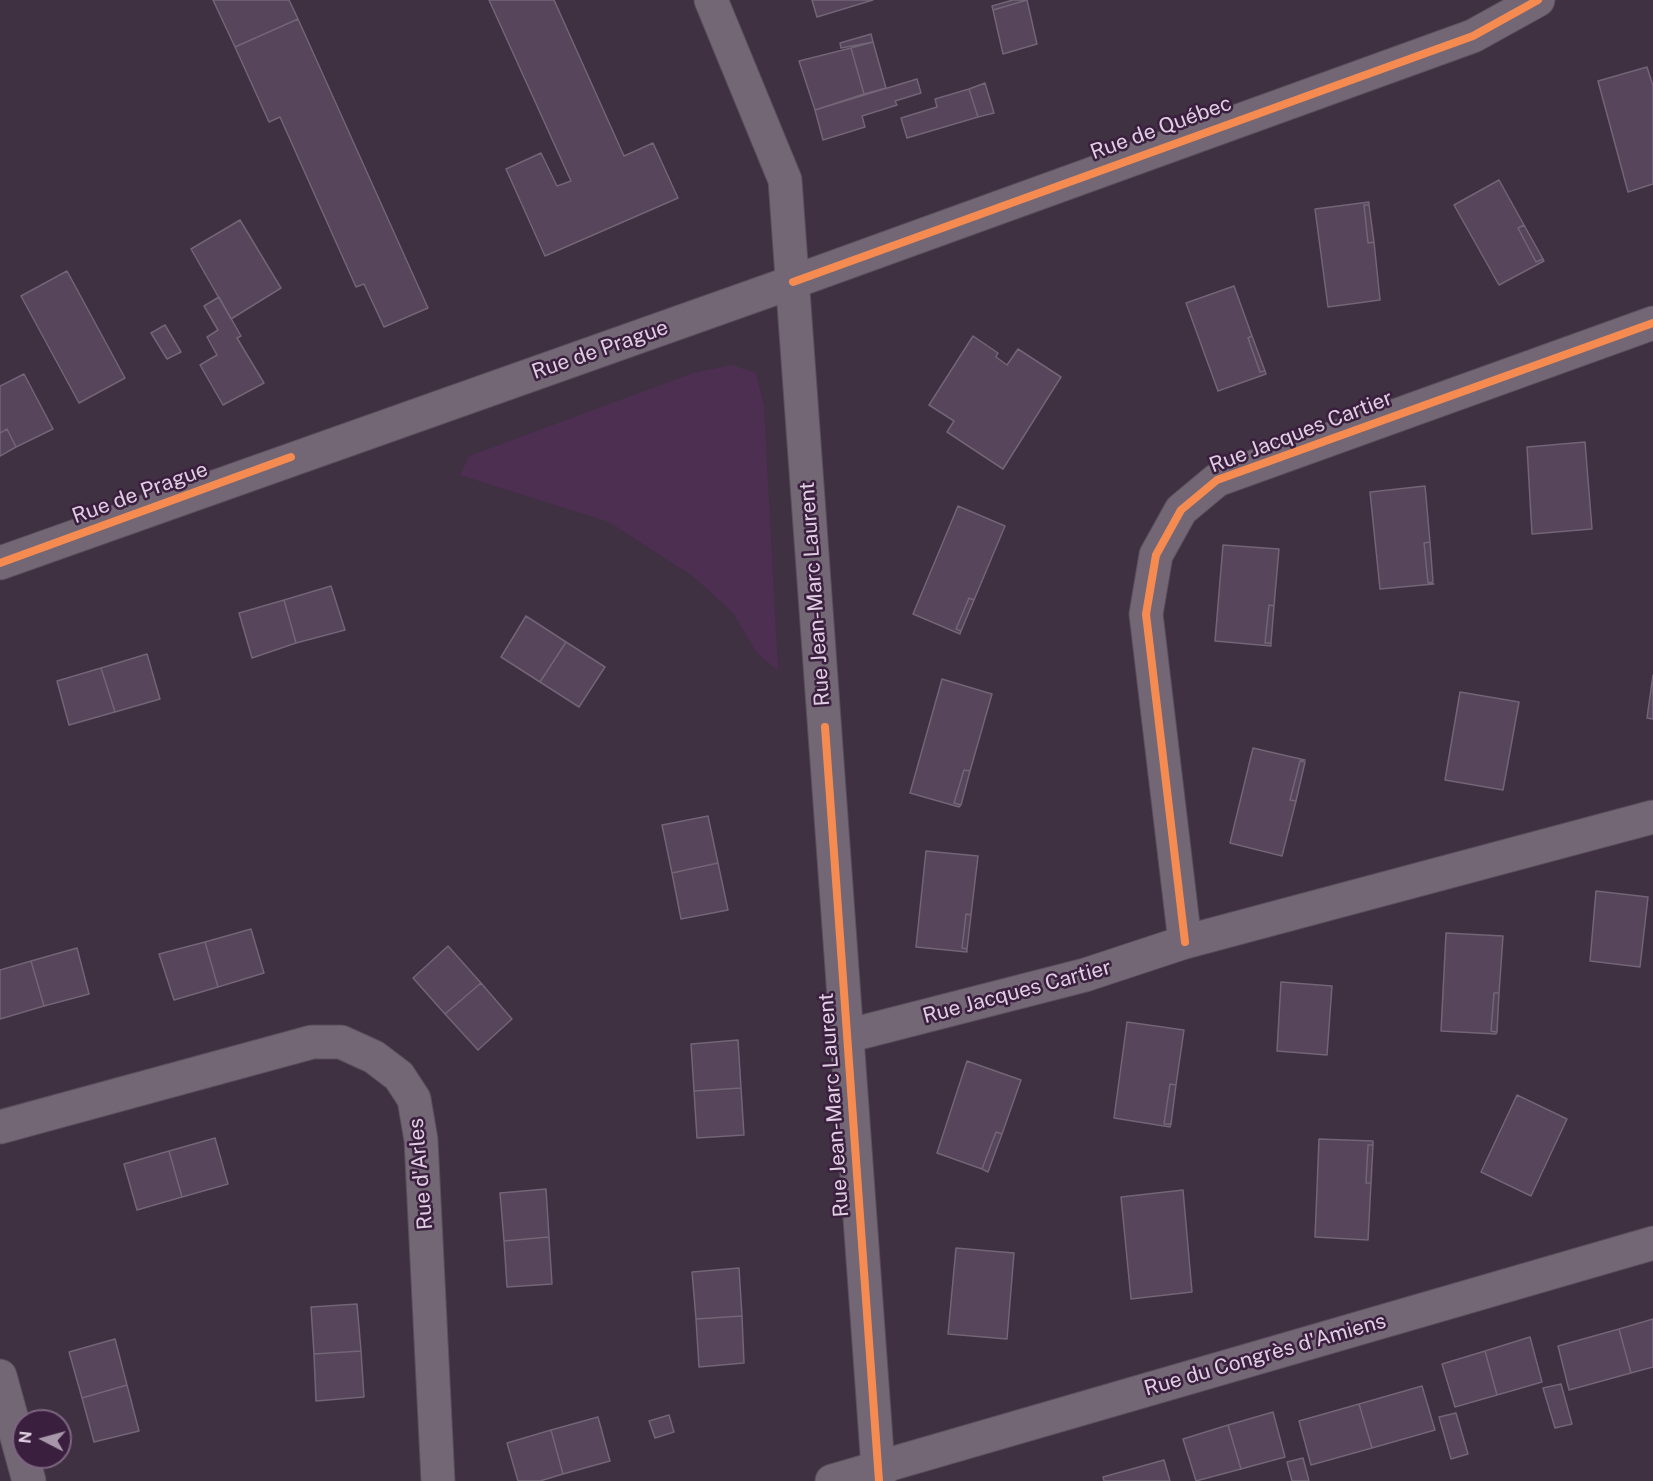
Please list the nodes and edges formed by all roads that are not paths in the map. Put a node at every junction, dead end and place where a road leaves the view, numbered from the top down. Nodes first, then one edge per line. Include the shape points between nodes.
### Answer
1 (711, 0) edge
2 (1538, 0) edge
3 (793, 282) junction
4 (1653, 323) edge
5 (0, 562) edge
6 (1653, 817) edge
7 (1185, 942) junction
8 (847, 1036) junction
9 (0, 1127) edge
10 (1653, 1243) edge
11 (0, 1376) edge
12 (878, 1474) edge
13 (28, 1481) edge
14 (438, 1481) edge
15 (832, 1481) edge

1 - 3 street, Rue Jean-Marc Laurent via 785,180
2 - 3 street, Rue de Québec via 1473,36
3 - 5 street, Rue de Prague
3 - 8 street, Rue Jean-Marc Laurent
4 - 7 street, Rue Jacques Cartier via 1217,480 1181,510 1156,555 1146,614
6 - 7 street, Rue Jacques Cartier
7 - 8 street, Rue Jacques Cartier via 1085,975
8 - 12 street, Rue Jean-Marc Laurent
9 - 14 street, Rue d'Arles via 312,1042 341,1042 374,1057 399,1076 414,1099 421,1140
10 - 12 street, Rue du Congrès d'Amiens
11 - 13 street
12 - 15 street, Rue du Congrès d'Amiens

